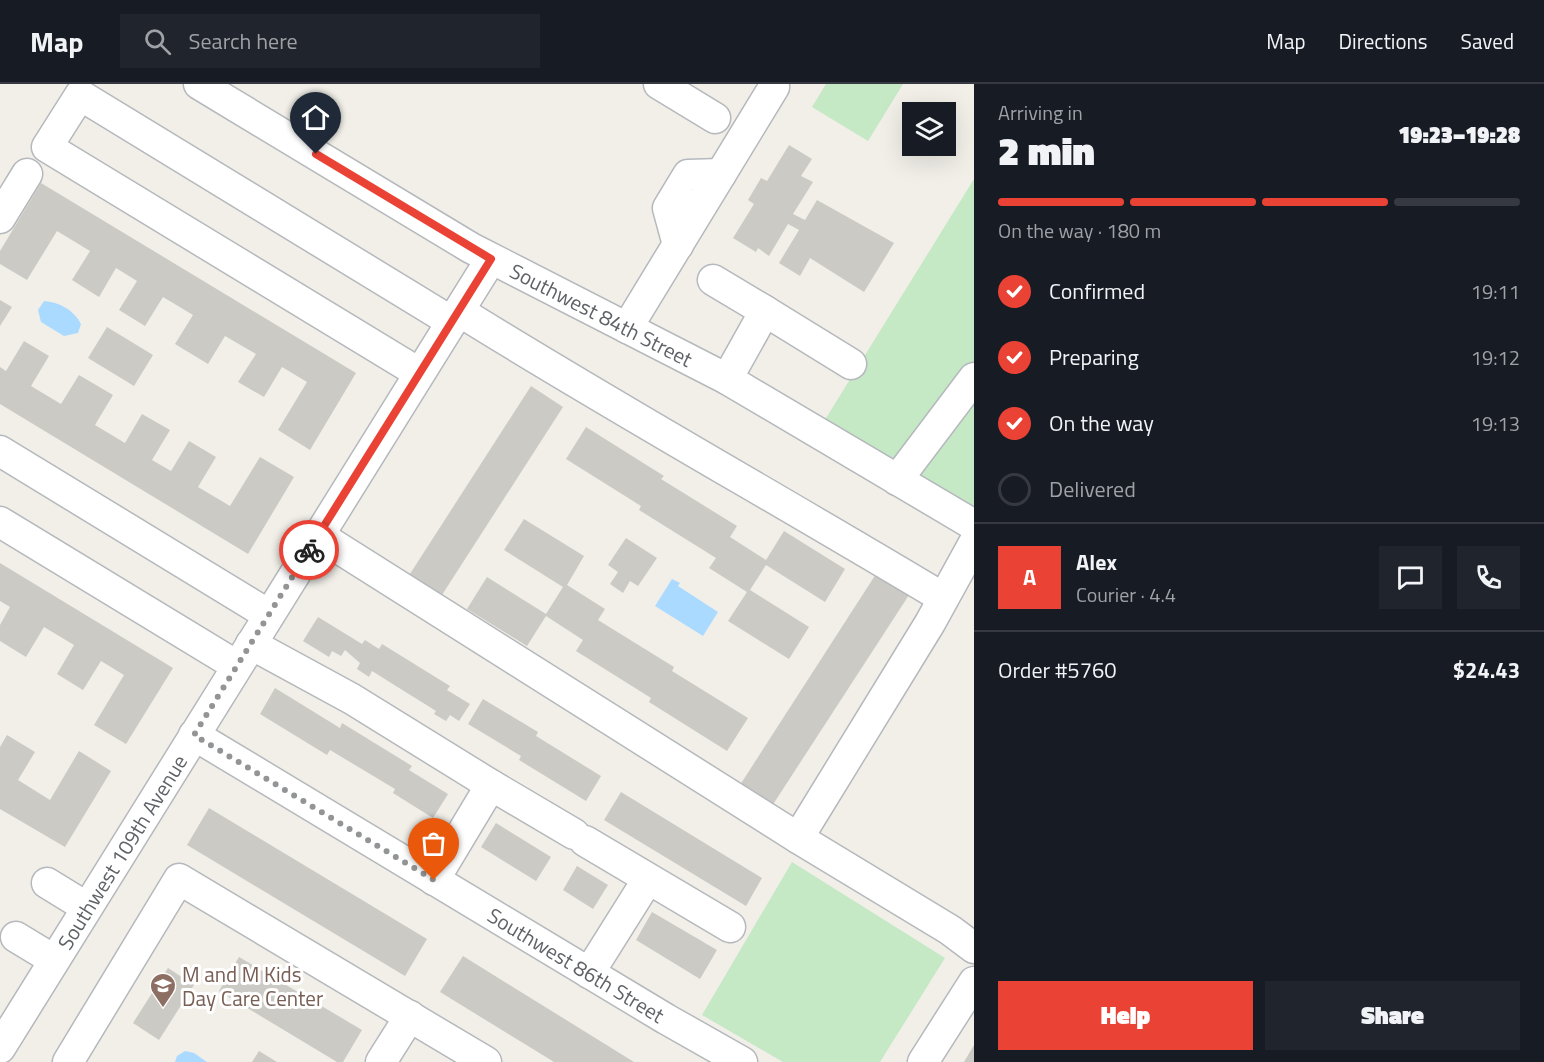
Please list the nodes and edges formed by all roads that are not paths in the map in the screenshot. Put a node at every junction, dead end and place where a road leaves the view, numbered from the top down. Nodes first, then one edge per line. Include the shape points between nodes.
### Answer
1 (199, 84) edge
2 (659, 84) edge
3 (773, 84) edge
4 (715, 118) dead end
5 (27, 174) dead end
6 (0, 218) edge
7 (491, 259) junction
8 (713, 280) dead end
9 (765, 311) junction
10 (455, 316) junction
11 (627, 328) junction
12 (851, 364) dead end
13 (419, 373) junction
14 (974, 378) edge
15 (727, 379) junction
16 (0, 451) edge
17 (897, 480) junction
18 (0, 522) edge
19 (974, 525) edge
20 (318, 535) junction
21 (974, 543) edge
22 (943, 598) junction
23 (269, 615) junction
24 (244, 655) junction
25 (194, 735) junction
26 (491, 785) junction
27 (798, 838) junction
28 (648, 879) junction
29 (434, 880) junction
30 (47, 883) dead end
31 (86, 907) junction
32 (730, 927) dead end
33 (16, 937) dead end
34 (974, 948) edge
35 (54, 960) junction
36 (589, 973) junction
37 (974, 982) edge
38 (410, 1016) junction
39 (0, 1048) edge
40 (68, 1062) edge
41 (381, 1062) edge
42 (486, 1062) edge
43 (742, 1062) edge
44 (923, 1062) edge

1 - 7 street, Southwest 84th Street
2 - 4 street
3 - 11 street
5 - 6 street
7 - 10 street, Southwest 109th Avenue
7 - 11 street, Southwest 84th Street
8 - 9 street
9 - 12 street
9 - 15 street
10 - 13 street, Southwest 109th Avenue
10 - 13 street via 80,95 47,147
10 - 22 street via 492,332
11 - 15 street, Southwest 84th Street
13 - 20 street, Southwest 109th Avenue
14 - 17 street
15 - 17 street, Southwest 84th Street
16 - 23 street
17 - 19 street, Southwest 84th Street
18 - 24 street
20 - 23 street, Southwest 109th Avenue
20 - 27 street
21 - 22 street
22 - 27 street
23 - 24 street, Southwest 109th Avenue
24 - 25 street, Southwest 109th Avenue
24 - 26 street via 352,699
25 - 29 street, Southwest 86th Street
25 - 31 street, Southwest 109th Avenue
26 - 28 street
26 - 29 street
27 - 34 street
28 - 32 street
28 - 36 street
29 - 36 street, Southwest 86th Street
30 - 31 street
31 - 35 street, Southwest 109th Avenue
33 - 35 street
35 - 39 street, Southwest 109th Avenue
36 - 43 street, Southwest 86th Street
37 - 44 street
38 - 40 street via 179,879
38 - 41 street
38 - 42 street

